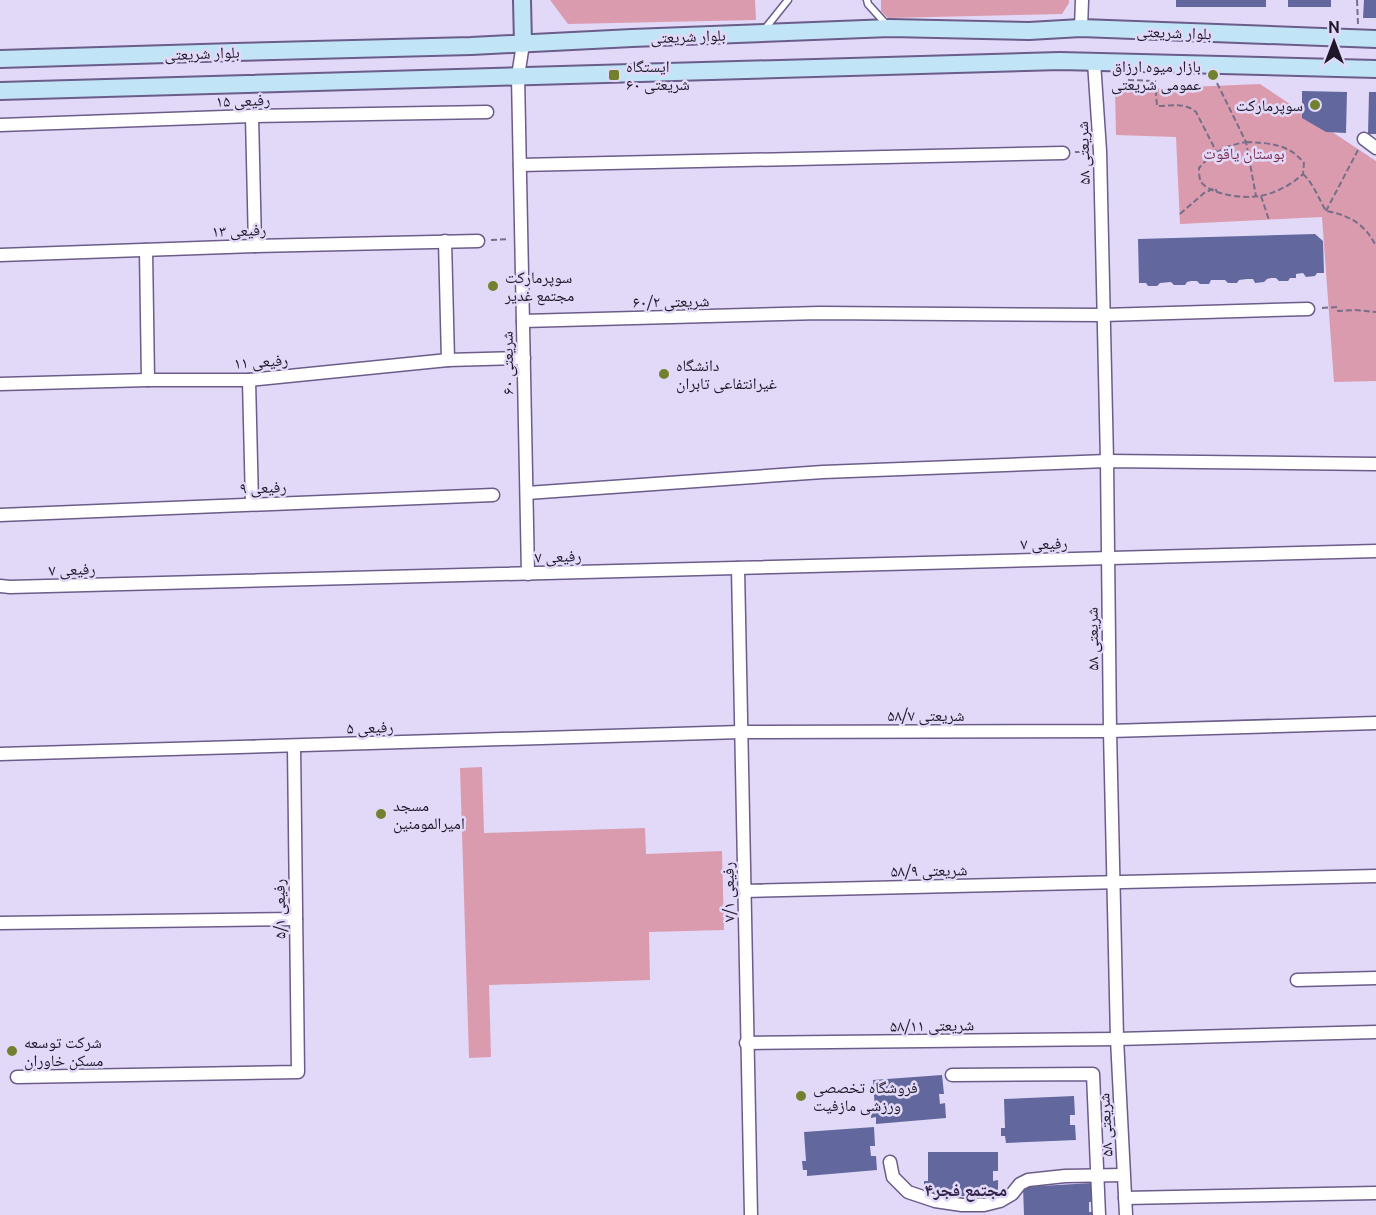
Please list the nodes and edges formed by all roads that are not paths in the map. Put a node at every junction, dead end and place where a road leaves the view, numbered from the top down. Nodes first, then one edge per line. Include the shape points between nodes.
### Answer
1 (522, 0) edge
2 (788, 0) edge
3 (867, 0) edge
4 (1082, 0) edge
5 (890, 28) junction
6 (1081, 28) junction
7 (761, 34) junction
8 (1376, 39) edge
9 (523, 44) junction
10 (0, 60) edge
11 (1094, 62) junction
12 (1376, 69) edge
13 (518, 76) junction
14 (0, 91) edge
15 (487, 111) dead end
16 (252, 116) junction
17 (0, 125) edge
18 (1370, 139) edge
19 (1376, 148) edge
20 (1063, 153) road end
21 (520, 165) junction
22 (445, 241) junction
23 (478, 241) road end
24 (255, 246) junction
25 (146, 250) junction
26 (0, 255) edge
27 (1308, 309) road end
28 (1103, 315) junction
29 (523, 321) junction
30 (524, 358) junction
31 (448, 360) junction
32 (148, 380) junction
33 (249, 380) junction
34 (0, 384) edge
35 (1107, 461) junction
36 (1376, 464) edge
37 (527, 493) junction
38 (493, 495) dead end
39 (252, 504) junction
40 (0, 515) edge
41 (1376, 551) edge
42 (1107, 558) junction
43 (738, 568) junction
44 (528, 574) junction
45 (3, 588) edge
46 (1376, 723) edge
47 (1110, 731) junction
48 (741, 732) junction
49 (294, 746) junction
50 (0, 754) edge
51 (1376, 876) edge
52 (1114, 882) junction
53 (744, 891) junction
54 (296, 919) junction
55 (0, 923) edge
56 (1376, 978) edge
57 (1297, 980) dead end
58 (1376, 1032) edge
59 (1118, 1039) junction
60 (746, 1044) junction
61 (952, 1075) dead end
62 (17, 1077) dead end
63 (890, 1162) dead end
64 (1098, 1175) junction
65 (1124, 1175) junction
66 (1376, 1193) edge
67 (1125, 1198) junction
68 (751, 1215) edge
69 (1099, 1215) edge
70 (1126, 1215) edge

1 - 9 main road
2 - 7 lane
3 - 5 lane
4 - 6 street
5 - 6 main road, بلوار شریعتی via 1029,32
5 - 7 main road, بلوار شریعتی
6 - 8 main road, بلوار شریعتی
7 - 9 main road, بلوار شریعتی
9 - 10 main road, بلوار شریعتی
9 - 13 street, شریعتی ۶۰
11 - 12 main road, بلوار شریعتی
11 - 13 main road, بلوار شریعتی
11 - 28 street, شریعتی ۵۸ via 1101,151
13 - 14 main road, بلوار شریعتی
13 - 21 street, شریعتی ۶۰
15 - 16 street, رفیعی ۱۵
16 - 17 street, رفیعی ۱۵
16 - 24 street
18 - 19 street
20 - 21 street
21 - 29 street, شریعتی ۶۰
22 - 23 street, رفیعی ۱۳
22 - 24 street, رفیعی ۱۳
22 - 31 street
24 - 25 street, رفیعی ۱۳
25 - 26 street, رفیعی ۱۳
25 - 32 street
27 - 28 street, شریعتی ۶۰/۲
28 - 29 street, شریعتی ۶۰/۲ via 820,313
28 - 35 street, شریعتی ۵۸
29 - 30 street, شریعتی ۶۰
30 - 31 street, رفیعی ۱۱
30 - 37 street, شریعتی ۶۰
31 - 33 street, رفیعی ۱۱
32 - 33 street, رفیعی ۱۱
32 - 34 street, رفیعی ۱۱
33 - 39 street
35 - 36 street
35 - 37 street via 823,472
35 - 42 street, شریعتی ۵۸
37 - 44 street, شریعتی ۶۰
38 - 39 street, رفیعی ۹
39 - 40 street, رفیعی ۹
41 - 42 street, رفیعی ۷
42 - 43 street, رفیعی ۷
42 - 47 street, شریعتی ۵۸
43 - 44 street, رفیعی ۷
43 - 48 street, رفیعی ۷/۱
44 - 45 street, رفیعی ۷
46 - 47 street, شریعتی ۵۸/۷
47 - 48 street, شریعتی ۵۸/۷
47 - 52 street, شریعتی ۵۸
48 - 49 street, رفیعی ۵
48 - 53 street, رفیعی ۷/۱
49 - 50 street, رفیعی ۵
49 - 54 street, رفیعی ۵/۱
51 - 52 street, شریعتی ۵۸/۹
52 - 53 street, شریعتی ۵۸/۹
52 - 59 street, شریعتی ۵۸
53 - 60 street, رفیعی ۷/۱
54 - 55 street
54 - 62 street, رفیعی ۵/۱ via 298,1072
56 - 57 street
58 - 59 street, شریعتی ۵۸/۱۱
59 - 60 street, شریعتی ۵۸/۱۱
59 - 65 street, شریعتی ۵۸
60 - 68 street, رفیعی ۷/۱
61 - 64 street via 1094,1074
63 - 64 street via 893,1177 908,1192 962,1205 1000,1201 1028,1180
64 - 65 street
64 - 69 street
65 - 67 street, شریعتی ۵۸
66 - 67 street
67 - 70 street, شریعتی ۵۸

